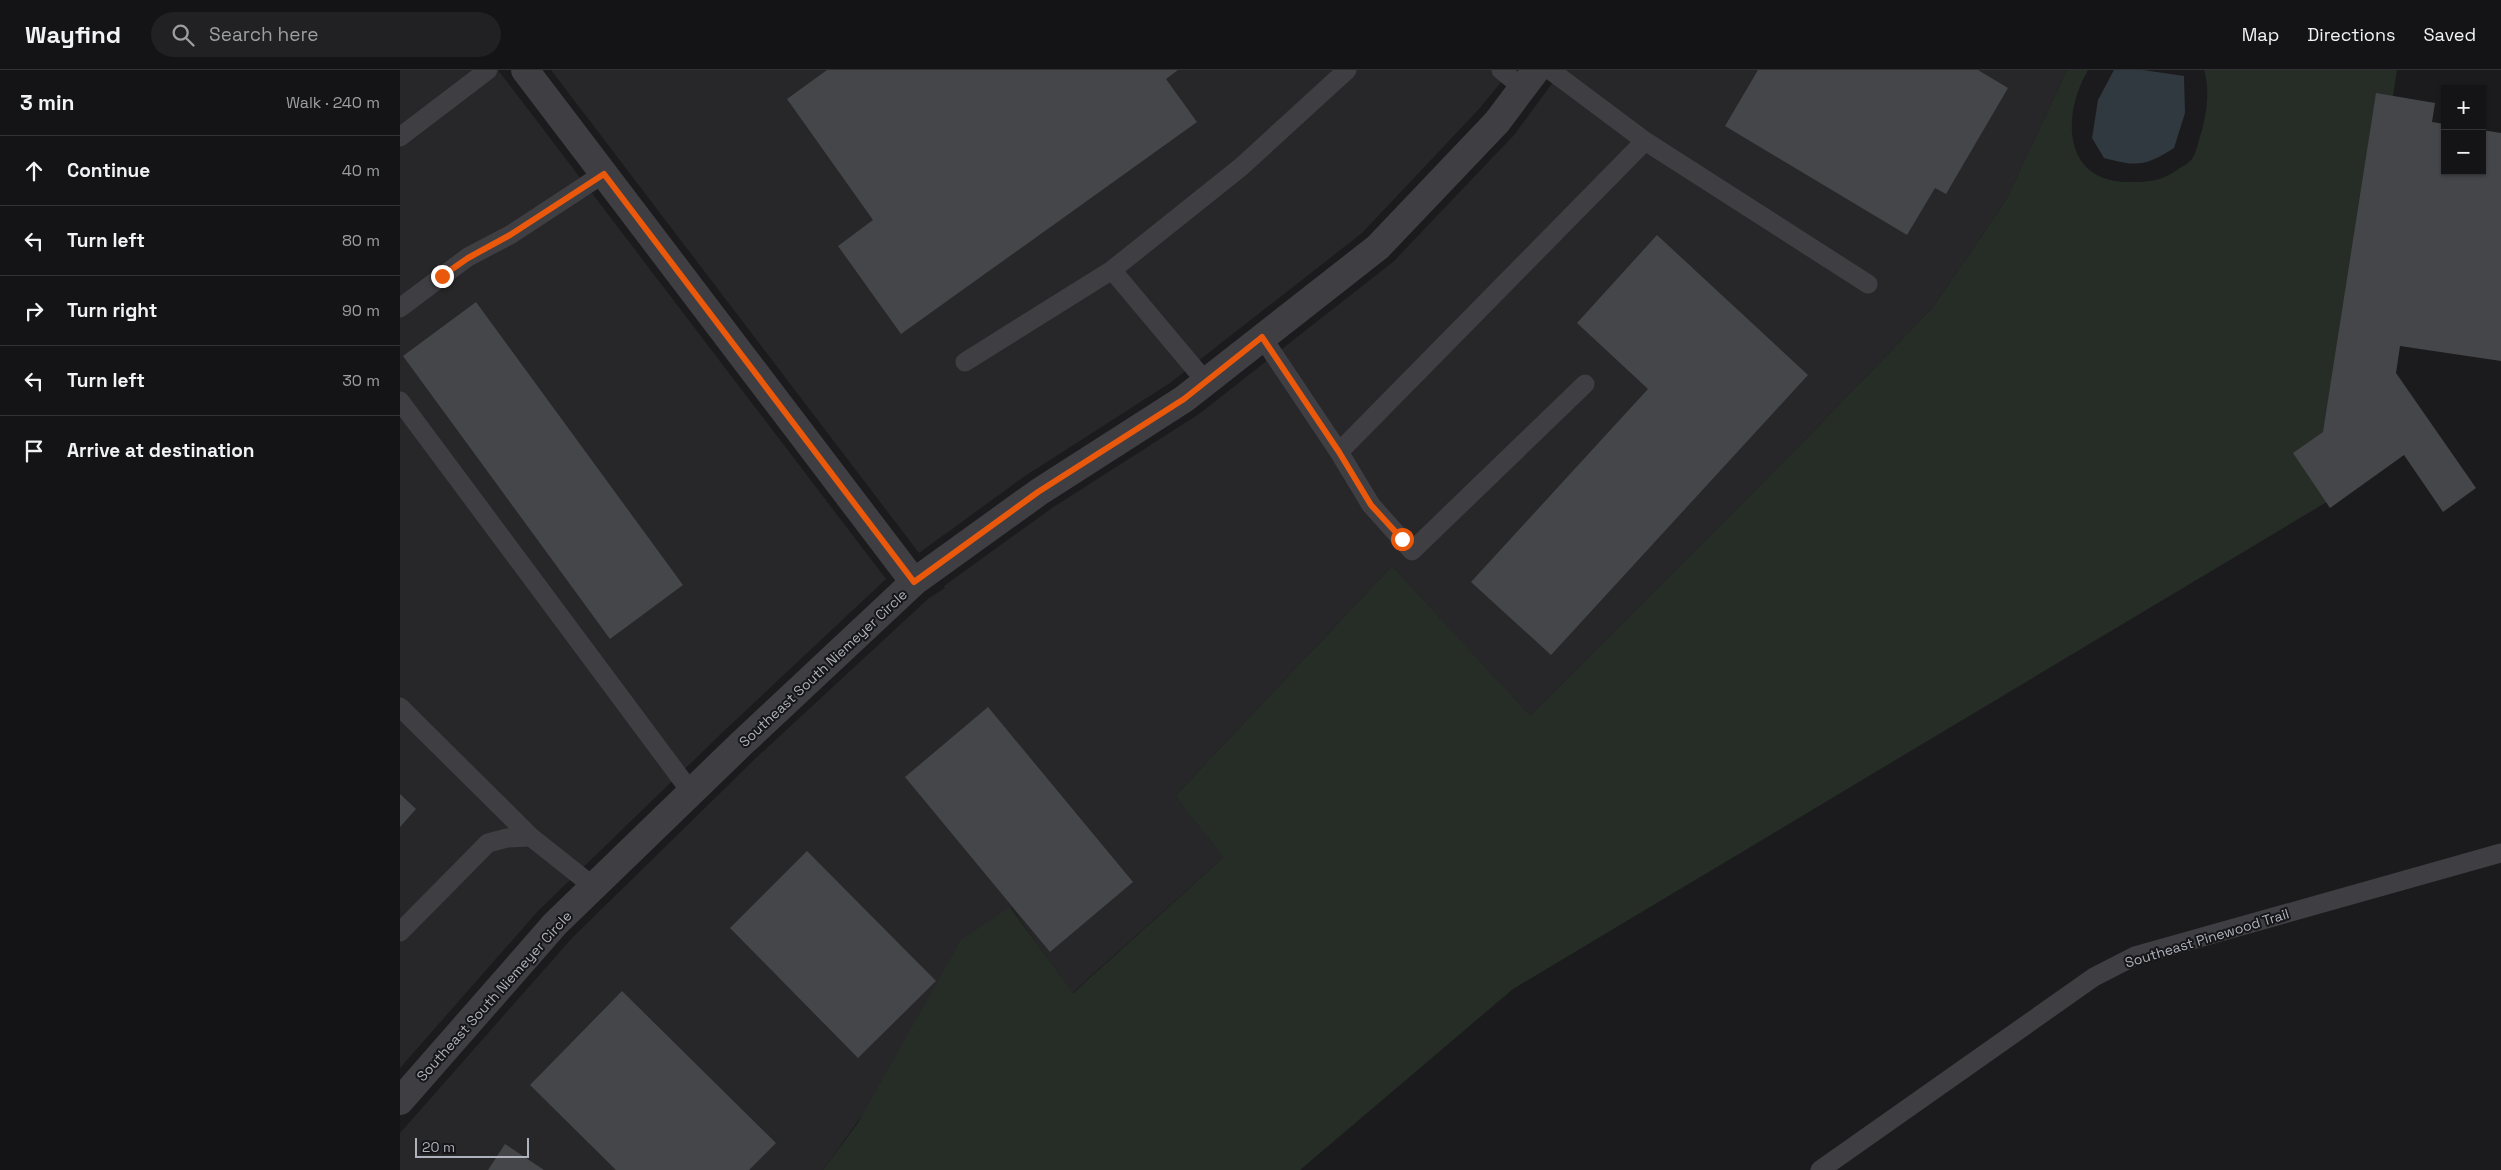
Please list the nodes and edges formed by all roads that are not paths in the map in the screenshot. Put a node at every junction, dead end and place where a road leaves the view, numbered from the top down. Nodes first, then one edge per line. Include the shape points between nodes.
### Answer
1 (488, 70) edge
2 (1347, 70) edge
3 (1501, 70) edge
4 (1550, 70) edge
5 (527, 71) edge
6 (1530, 79) edge
7 (401, 132) edge
8 (1645, 141) junction
9 (604, 174) junction
10 (1112, 270) junction
11 (1868, 284) dead end
12 (400, 308) edge
13 (1262, 337) junction
14 (965, 362) dead end
15 (1206, 382) junction
16 (1585, 384) dead end
17 (400, 401) edge
18 (1339, 452) junction
19 (914, 582) junction
20 (400, 707) edge
21 (691, 792) junction
22 (531, 837) junction
23 (2501, 853) edge
24 (594, 887) junction
25 (400, 932) edge
26 (400, 1101) edge
27 (1820, 1170) edge

1 - 7 lane
2 - 10 lane via 1242,167
3 - 6 lane
4 - 8 lane
5 - 9 street
6 - 13 street, Southeast South Niemeyer Circle via 1497,122 1378,247
8 - 11 lane
8 - 18 lane
9 - 12 lane via 510,235 468,258
9 - 19 street
10 - 14 lane
10 - 15 lane
13 - 15 street, Southeast South Niemeyer Circle
13 - 18 lane
15 - 19 street, Southeast South Niemeyer Circle via 1038,492
16 - 18 lane via 1412,551 1371,505
17 - 21 lane
19 - 21 street, Southeast South Niemeyer Circle
20 - 22 lane
21 - 24 street, Southeast South Niemeyer Circle
22 - 24 lane
22 - 25 lane via 488,843
23 - 27 lane, Southeast Pinewood Trail via 2135,956 2094,976
24 - 26 street, Southeast South Niemeyer Circle via 555,924

